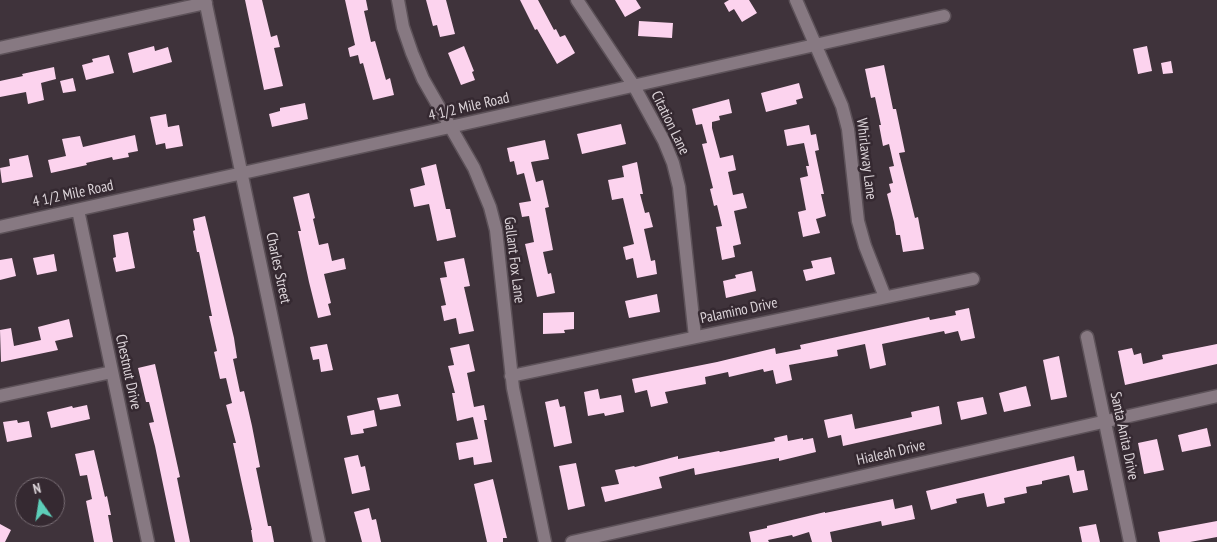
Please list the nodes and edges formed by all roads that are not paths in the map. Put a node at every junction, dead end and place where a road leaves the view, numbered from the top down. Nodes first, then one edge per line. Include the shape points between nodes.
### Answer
1 (398, 0) edge
2 (577, 0) edge
3 (796, 0) edge
4 (205, 2) edge
5 (944, 16) dead end
6 (817, 45) junction
7 (0, 48) edge
8 (634, 86) junction
9 (450, 127) junction
10 (242, 174) junction
11 (78, 210) junction
12 (0, 227) edge
13 (972, 279) dead end
14 (885, 297) junction
15 (695, 337) junction
16 (1087, 338) dead end
17 (112, 372) junction
18 (511, 376) junction
19 (0, 396) edge
20 (1217, 396) edge
21 (1105, 422) junction
22 (148, 542) edge
23 (319, 542) edge
24 (545, 542) edge
25 (572, 542) edge
26 (1130, 542) edge

1 - 9 street, Gallant Fox Lane via 412,53
2 - 8 street, Citation Lane
3 - 6 street, Whirlaway Lane
4 - 7 street
4 - 10 street, Charles Street
5 - 6 street, 4 1/2 Mile Road
6 - 8 street, 4 1/2 Mile Road
6 - 14 street, Whirlaway Lane via 842,106 848,129 858,221
8 - 9 street, 4 1/2 Mile Road
8 - 15 street, Citation Lane via 673,163 679,188
9 - 10 street, 4 1/2 Mile Road
9 - 18 street, Gallant Fox Lane via 482,185 496,230
10 - 11 street, 4 1/2 Mile Road
10 - 23 street, Charles Street
11 - 12 street, 4 1/2 Mile Road
11 - 17 street, Chestnut Drive
13 - 14 street, Palamino Drive
14 - 15 street, Palamino Drive
15 - 18 street, Palamino Drive
16 - 21 street, Santa Anita Drive
17 - 19 street
17 - 22 street, Chestnut Drive
18 - 24 street, Gallant Fox Lane
20 - 21 street, Hialeah Drive
21 - 25 street, Hialeah Drive
21 - 26 street, Santa Anita Drive

